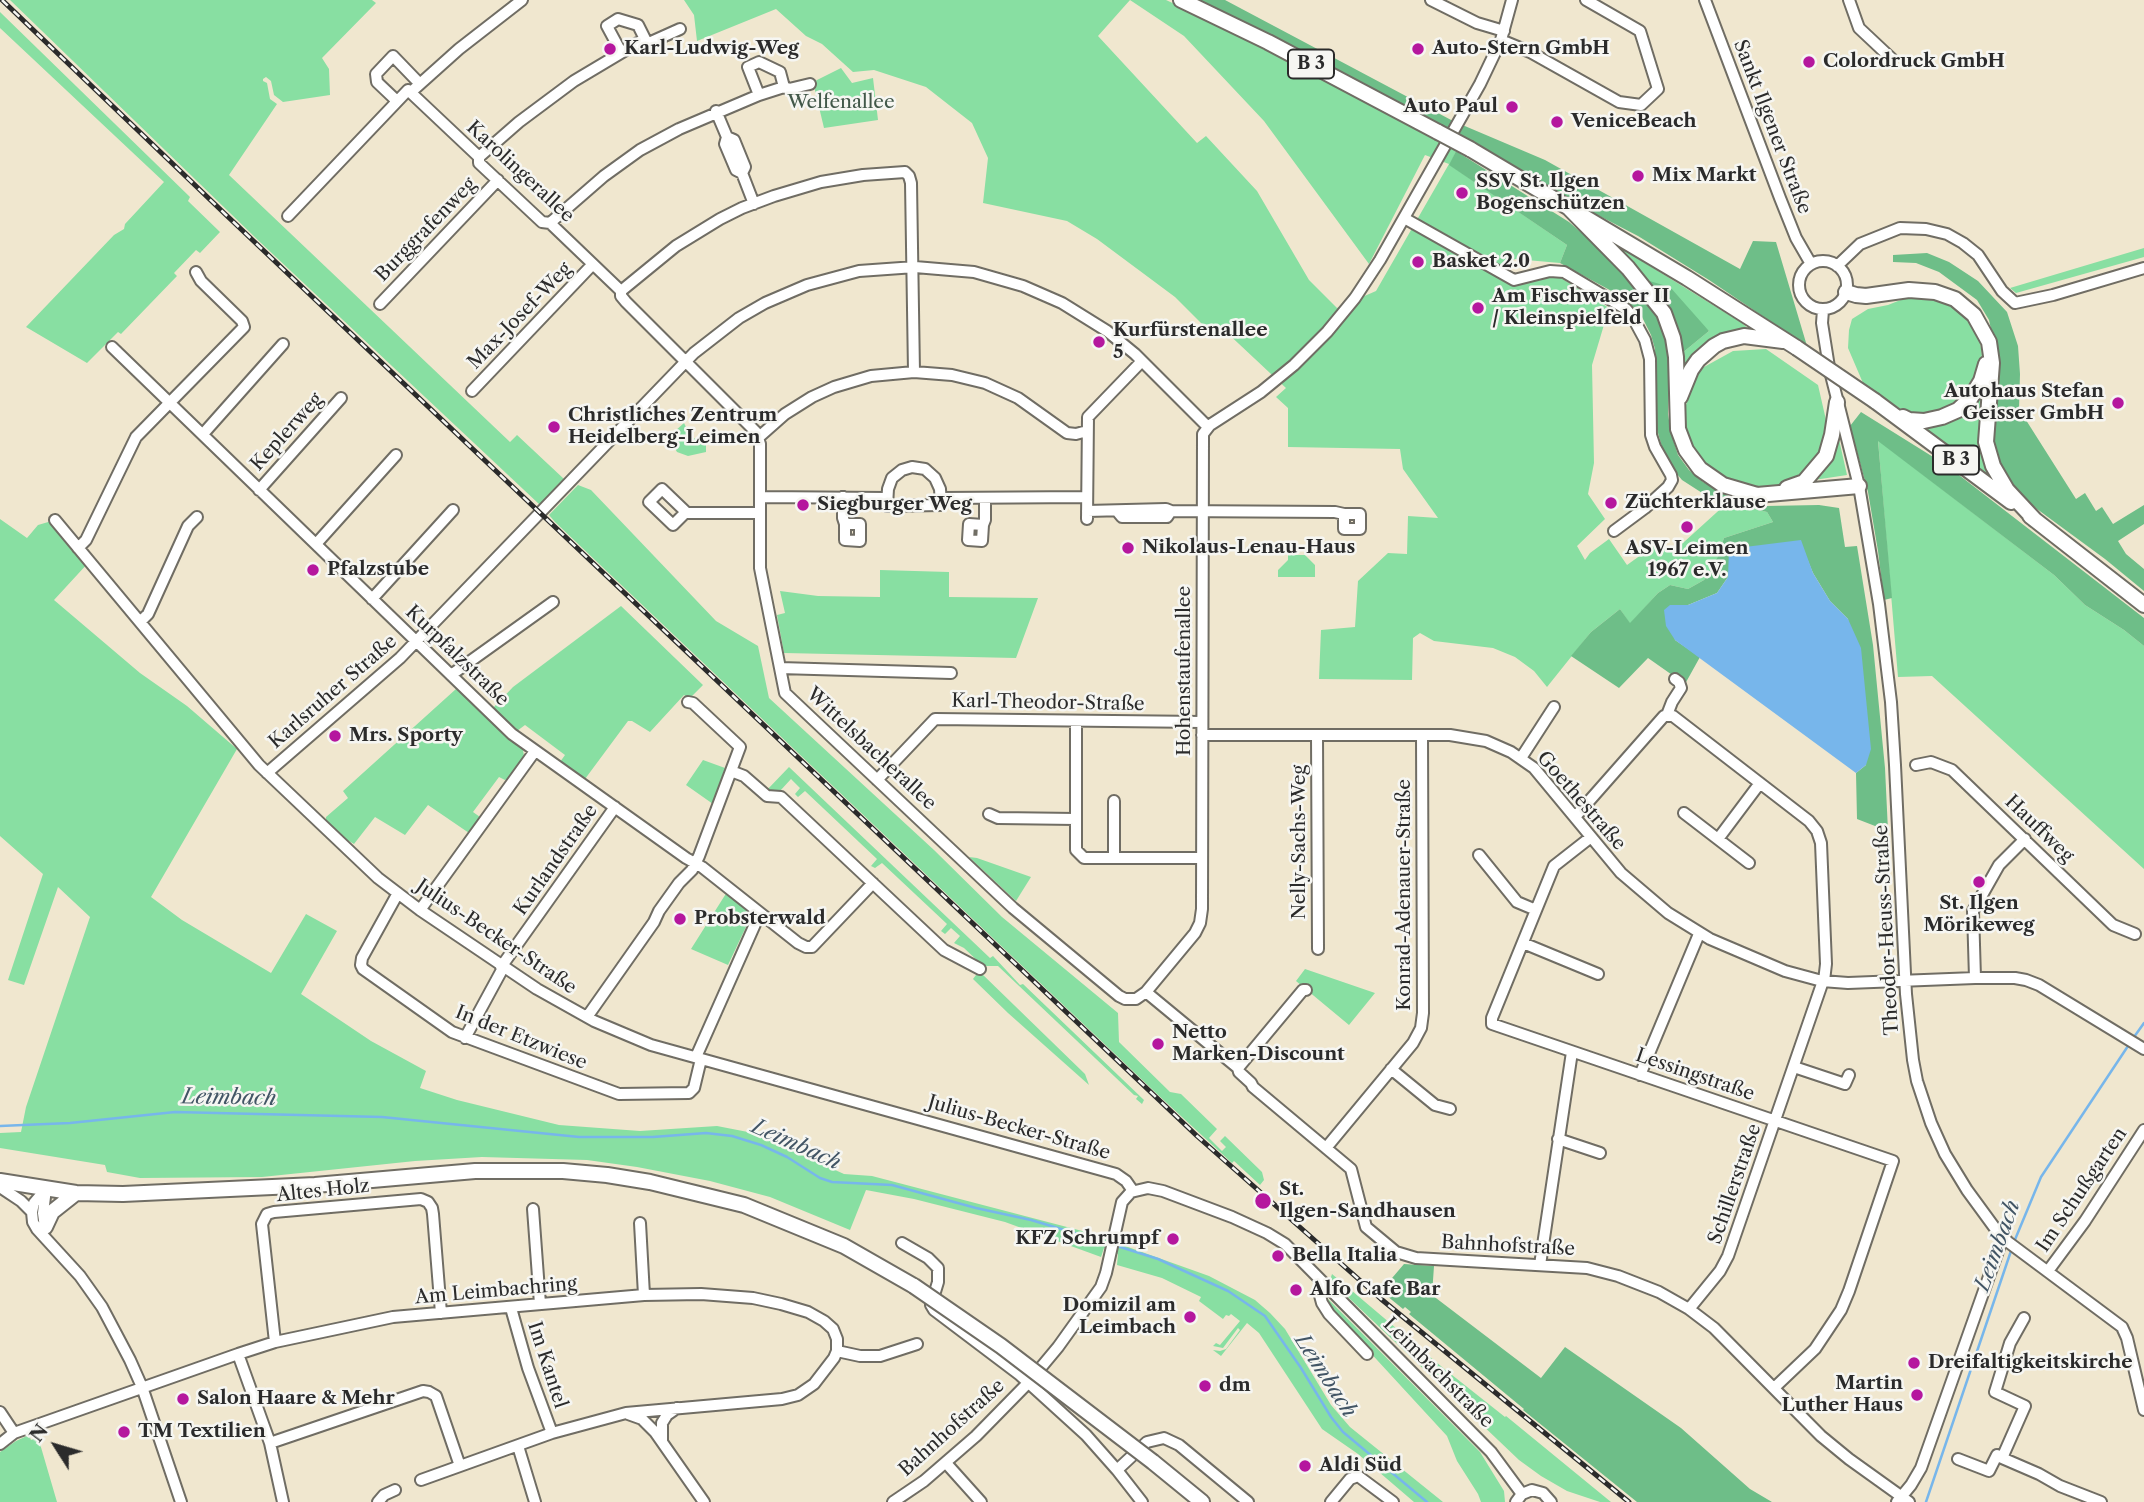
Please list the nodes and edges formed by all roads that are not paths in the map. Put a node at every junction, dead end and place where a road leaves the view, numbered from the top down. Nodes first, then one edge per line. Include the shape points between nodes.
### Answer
1 (501, 0) edge
2 (522, 0) edge
3 (1181, 0) edge
4 (1430, 0) edge
5 (1512, 0) edge
6 (1586, 0) edge
7 (1705, 0) edge
8 (1849, 0) edge
9 (508, 10) junction
10 (680, 29) dead end
11 (1502, 35) junction
12 (641, 41) junction
13 (621, 52) junction
14 (1892, 59) dead end
15 (419, 84) junction
16 (810, 84) dead end
17 (784, 88) junction
18 (411, 92) junction
19 (759, 95) junction
20 (397, 102) junction
21 (716, 111) junction
22 (1445, 132) junction
23 (479, 157) junction
24 (498, 180) junction
25 (754, 204) junction
26 (1568, 207) junction
27 (288, 216) dead end
28 (1404, 218) junction
29 (550, 223) junction
30 (1811, 264) junction
31 (593, 265) junction
32 (1837, 266) junction
33 (913, 267) junction
34 (2144, 268) edge
35 (196, 272) dead end
36 (621, 291) junction
37 (1846, 292) junction
38 (380, 304) dead end
39 (1823, 310) junction
40 (1989, 342) junction
41 (283, 344) dead end
42 (1793, 345) junction
43 (112, 347) dead end
44 (686, 361) junction
45 (1142, 361) junction
46 (914, 372) junction
47 (472, 391) dead end
48 (341, 398) dead end
49 (1875, 401) junction
50 (1838, 402) junction
51 (170, 403) junction
52 (1678, 405) junction
53 (1208, 427) junction
54 (1087, 431) junction
55 (202, 434) junction
56 (759, 437) junction
57 (396, 455) dead end
58 (1859, 486) junction
59 (259, 490) junction
60 (1766, 495) junction
61 (760, 497) junction
62 (844, 497) junction
63 (887, 498) junction
64 (941, 498) junction
65 (985, 498) junction
66 (1087, 498) junction
67 (453, 510) dead end
68 (1202, 511) junction
69 (685, 513) dead end
70 (760, 513) junction
71 (1344, 514) dead end
72 (197, 517) dead end
73 (55, 520) dead end
74 (2035, 520) junction
75 (845, 524) dead end
76 (983, 525) dead end
77 (1614, 531) dead end
78 (316, 544) junction
79 (78, 548) junction
80 (372, 599) junction
81 (553, 602) dead end
82 (2144, 605) edge
83 (140, 622) junction
84 (416, 641) junction
85 (780, 668) junction
86 (951, 673) dead end
87 (451, 675) junction
88 (1675, 679) dead end
89 (688, 702) dead end
90 (1554, 707) dead end
91 (1667, 715) junction
92 (1076, 721) junction
93 (1202, 722) junction
94 (1202, 734) junction
95 (1318, 735) junction
96 (1422, 735) junction
97 (535, 751) junction
98 (1521, 758) junction
99 (1916, 765) dead end
100 (731, 771) junction
101 (267, 773) junction
102 (877, 780) junction
103 (1760, 783) junction
104 (1114, 801) dead end
105 (615, 807) junction
106 (1684, 813) dead end
107 (989, 814) dead end
108 (1575, 817) junction
109 (1076, 818) junction
110 (1591, 838) junction
111 (1718, 839) junction
112 (2025, 839) junction
113 (1479, 855) dead end
114 (1114, 858) junction
115 (1202, 858) junction
116 (1749, 863) dead end
117 (695, 864) junction
118 (873, 883) junction
119 (398, 893) junction
120 (420, 910) junction
121 (1536, 910) junction
122 (760, 913) junction
123 (1699, 934) junction
124 (2135, 934) dead end
125 (1523, 943) junction
126 (1318, 949) dead end
127 (502, 967) junction
128 (980, 969) dead end
129 (1598, 974) dead end
130 (1975, 978) junction
131 (1824, 981) junction
132 (1905, 981) junction
133 (1306, 990) dead end
134 (1146, 992) junction
135 (586, 1017) junction
136 (465, 1038) junction
137 (2141, 1047) edge
138 (1572, 1052) junction
139 (698, 1058) junction
140 (1794, 1067) junction
141 (1238, 1068) junction
142 (1391, 1069) junction
143 (1640, 1075) junction
144 (1849, 1075) dead end
145 (1450, 1108) dead end
146 (1775, 1121) junction
147 (2144, 1130) edge
148 (1558, 1139) junction
149 (1326, 1148) junction
150 (1600, 1153) dead end
151 (0, 1181) edge
152 (0, 1187) edge
153 (46, 1189) junction
154 (1133, 1191) junction
155 (76, 1193) junction
156 (533, 1209) dead end
157 (32, 1212) junction
158 (640, 1223) dead end
159 (45, 1227) junction
160 (2007, 1240) junction
161 (49, 1243) junction
162 (902, 1243) dead end
163 (1540, 1265) junction
164 (2048, 1270) junction
165 (1322, 1282) junction
166 (644, 1295) junction
167 (540, 1304) junction
168 (511, 1308) junction
169 (1689, 1309) junction
170 (441, 1313) junction
171 (2024, 1318) dead end
172 (275, 1342) junction
173 (917, 1344) dead end
174 (837, 1350) junction
175 (238, 1354) junction
176 (1367, 1354) dead end
177 (1028, 1383) junction
178 (142, 1387) junction
179 (1774, 1388) junction
180 (677, 1408) junction
181 (2144, 1410) edge
182 (0, 1412) edge
183 (626, 1413) junction
184 (13, 1433) junction
185 (552, 1433) junction
186 (663, 1442) junction
187 (270, 1443) junction
188 (0, 1444) edge
189 (518, 1446) junction
190 (2002, 1458) junction
191 (1958, 1459) dead end
192 (946, 1463) junction
193 (460, 1466) junction
194 (1117, 1470) junction
195 (421, 1480) dead end
196 (395, 1490) dead end
197 (2067, 1490) junction
198 (1519, 1498) edge
199 (1902, 1500) edge
200 (181, 1502) edge
201 (283, 1502) edge
202 (377, 1502) edge
203 (535, 1502) edge
204 (704, 1502) edge
205 (893, 1502) edge
206 (981, 1502) edge
207 (1142, 1502) edge
208 (1202, 1502) edge
209 (1248, 1502) edge
210 (1331, 1502) edge
211 (1393, 1502) edge
212 (1551, 1502) edge
213 (2064, 1502) edge
214 (2101, 1502) edge

1 - 9 street
2 - 9 street
3 - 22 main road, B 3
4 - 11 street
5 - 11 street
6 - 11 street via 1640,31 1658,89 1641,105 1619,102
7 - 30 street, Sankt Ilgener Straße via 1796,238
8 - 14 street via 1859,28
9 - 15 street
10 - 12 street via 651,42
11 - 22 street via 1480,84
12 - 13 street
12 - 13 street via 645,39 638,25 618,19 607,26
13 - 23 street via 540,104
15 - 18 street
15 - 20 street via 393,56 376,74 377,82
16 - 17 street
17 - 19 street
17 - 19 street via 780,72 759,62 748,67
18 - 20 street
18 - 23 street, Karolingerallee
19 - 21 street
20 - 27 street
21 - 25 street via 727,137 734,140
21 - 29 street via 630,157
22 - 26 main road, B 3, bridge
22 - 28 street
23 - 24 street, Karolingerallee via 479,163
24 - 29 street, Karolingerallee via 542,222
24 - 38 street, Burggrafenweg
25 - 33 street via 837,179 905,172 911,182
25 - 36 street via 686,239
26 - 42 main road, B 3
26 - 52 main road via 1628,268 1664,313 1676,357
28 - 53 street via 1365,284 1321,339 1261,392
28 - 77 street via 1514,280 1550,271 1567,273 1632,316 1649,354 1653,442 1672,480
29 - 31 street, Karolingerallee
30 - 32 street via 1827,261
30 - 39 street via 1800,276 1799,292 1808,305
31 - 36 street, Karolingerallee
31 - 47 street, Max-Josef-Weg
32 - 34 street via 1860,244 1900,228 1947,234 1963,243 2015,303
32 - 37 street via 1846,278
33 - 44 street, Karlsruher Straße via 850,273 791,291 730,324
33 - 45 street, Karlsruher Straße via 974,272 1044,294 1099,325
33 - 46 street
35 - 51 street via 245,326
36 - 44 street, Karolingerallee via 626,302
37 - 39 street via 1838,305
37 - 40 main road via 1866,296 1909,289 1935,292 1955,299 1974,315
39 - 50 street, Theodor-Heuss-Straße
40 - 49 main road via 1981,382 1958,410 1924,421 1909,420
40 - 74 main road via 1992,363 1986,442 2007,490
41 - 55 street
42 - 49 main road, B 3, bridge
42 - 52 main road via 1744,336 1714,346 1691,370
43 - 51 street, Kurpfalzstraße
44 - 56 street
44 - 84 street, Karlsruher Straße
45 - 53 street, Karlsruher Straße
45 - 54 street via 1091,413
46 - 54 street via 985,383 1018,398 1066,432
46 - 56 street via 871,376 834,387 785,414
48 - 59 street, Keplerweg
49 - 74 main road, B 3
50 - 58 street, Theodor-Heuss-Straße
50 - 60 main road via 1822,462 1804,482
51 - 55 street, Kurpfalzstraße
51 - 79 street via 136,437
52 - 60 main road via 1678,429 1700,469 1735,490
53 - 68 street, Hohenstaufenallee via 1202,444
54 - 66 street
55 - 59 street, Kurpfalzstraße
56 - 61 street, Wittelsbacherallee
57 - 78 street
58 - 60 main road
58 - 132 street, Theodor-Heuss-Straße via 1891,702
59 - 78 street, Kurpfalzstraße
61 - 62 street
61 - 70 street, Wittelsbacherallee
62 - 63 street
62 - 75 street
63 - 64 street via 887,506 941,505
63 - 64 street via 893,477 915,467 935,477
64 - 65 street
65 - 66 street
65 - 76 street
66 - 68 street via 1087,515 1117,511 1122,517 1167,517 1171,511
67 - 80 street
68 - 71 street
68 - 93 street, Hohenstaufenallee
69 - 70 street
70 - 85 street, Wittelsbacherallee via 760,568
72 - 83 street via 188,526 148,614
73 - 79 street, Julius-Becker-Straße
74 - 82 main road, B 3
78 - 80 street, Kurpfalzstraße
79 - 83 street, Julius-Becker-Straße
80 - 84 street, Kurpfalzstraße
81 - 87 street
83 - 101 street, Julius-Becker-Straße
84 - 87 street, Kurpfalzstraße
84 - 101 street, Karlsruher Straße
85 - 86 street
85 - 102 street, Wittelsbacherallee via 785,693
87 - 97 street, Kurpfalzstraße
88 - 91 street via 1680,690
89 - 100 street via 740,747
90 - 98 street
91 - 103 street, Schillerstraße
91 - 108 street
92 - 93 street, Karl-Theodor-Straße
92 - 102 street, Karl-Theodor-Straße via 935,719
92 - 109 street
93 - 94 street, Hohenstaufenallee
94 - 95 street, Goethestraße
94 - 115 street, Hohenstaufenallee
95 - 96 street, Goethestraße
95 - 126 street, Nelly-Sachs-Weg
96 - 98 street, Goethestraße via 1476,738
96 - 142 street, Konrad-Adenauer-Straße via 1423,1018 1416,1038
97 - 105 street, Kurpfalzstraße
97 - 120 street
98 - 108 street, Goethestraße
99 - 112 street, Hauffweg via 1931,762 1952,770
100 - 117 street
100 - 118 street via 767,796 781,797
101 - 119 street, Julius-Becker-Straße
102 - 134 street, Wittelsbacherallee via 1007,902 1119,996 1130,1000
103 - 111 street
103 - 131 street, Schillerstraße via 1809,821 1819,836
104 - 114 street
105 - 117 street, Kurpfalzstraße
105 - 127 street, Kurlandstraße
106 - 111 street
107 - 109 street via 998,818
108 - 110 street, Goethestraße
109 - 114 street via 1076,850 1084,858
110 - 121 street via 1554,866
110 - 123 street, Goethestraße via 1636,887
111 - 116 street
112 - 124 street, Hauffweg via 2113,925
112 - 130 street via 2000,865 1973,911
113 - 121 street via 1517,902
114 - 115 street
115 - 134 street, Hohenstaufenallee via 1199,926
117 - 122 street, Kurpfalzstraße
117 - 135 street
118 - 122 street, Kurpfalzstraße via 812,947 798,943
118 - 128 street via 944,950
119 - 120 street, Julius-Becker-Straße
119 - 136 street, In der Etzwiese via 361,965
120 - 127 street, Julius-Becker-Straße
121 - 125 street
122 - 139 street
123 - 131 street, Goethestraße via 1785,971
123 - 143 street
125 - 129 street
125 - 138 street, Lessingstraße via 1491,1022
127 - 135 street, Julius-Becker-Straße
127 - 136 street, Kurlandstraße
130 - 132 street, Goethestraße
130 - 137 street, Goethestraße via 2033,982
131 - 132 street, Goethestraße
131 - 140 street, Schillerstraße
132 - 160 street, Theodor-Heuss-Straße via 1914,1068 1931,1124 1967,1190
133 - 141 street
134 - 141 street, Bahnhofstraße
135 - 139 street, Julius-Becker-Straße via 636,1040
136 - 139 street, In der Etzwiese via 619,1094 689,1093 694,1088
138 - 143 street, Lessingstraße
138 - 148 street
139 - 154 street, Julius-Becker-Straße via 1116,1174
140 - 144 street via 1845,1084
140 - 146 street, Schillerstraße
141 - 149 street, Bahnhofstraße via 1253,1087
142 - 145 street via 1435,1105
142 - 149 street, Konrad-Adenauer-Straße
143 - 146 street, Lessingstraße
146 - 169 street, Schillerstraße via 1728,1256
146 - 179 street, Lessingstraße via 1893,1161 1841,1310 1815,1349
147 - 164 street, Im Schußgarten
148 - 150 street
148 - 163 street
149 - 163 street, Bahnhofstraße via 1351,1169 1366,1227 1398,1253
151 - 153 main road
152 - 157 street
153 - 155 main road
153 - 157 street
153 - 159 street
154 - 165 street, Leimbachstraße via 1164,1191 1267,1233 1285,1244
154 - 177 street, Bahnhofstraße via 1121,1204 1111,1255 1091,1303
155 - 159 main road via 52,1212
155 - 208 main road, bridge via 216,1191 475,1171 540,1171 650,1182 744,1205 844,1246 914,1286 1001,1346
156 - 167 street
157 - 161 street via 37,1229
158 - 166 street
159 - 161 street
160 - 164 street, Theodor-Heuss-Straße
160 - 199 street via 1921,1468
161 - 178 street via 102,1307
162 - 177 street via 938,1268 931,1304 934,1310
163 - 169 street, Bahnhofstraße via 1610,1273
164 - 181 street, Theodor-Heuss-Straße via 2123,1328
165 - 176 street, Leimbachstraße via 1322,1303
165 - 198 street, Leimbachstraße via 1491,1452
166 - 167 street, Am Leimbachring
166 - 174 street, Am Leimbachring via 701,1294 781,1304 824,1321 833,1329
167 - 168 street, Am Leimbachring
168 - 170 street, Am Leimbachring
168 - 185 street, Im Kantel
169 - 179 street, Bahnhofstraße
170 - 172 street, Am Leimbachring via 393,1317
170 - 172 street, Altes Holz via 433,1214 428,1202 421,1199 267,1214 262,1224
171 - 190 street via 2010,1343 1995,1392 2025,1406
172 - 175 street, Am Leimbachring
173 - 174 street via 880,1356
174 - 180 street via 814,1384 799,1395
175 - 178 street, Am Leimbachring
175 - 187 street
177 - 192 street, Bahnhofstraße
177 - 194 street
178 - 184 street, Am Leimbachring
178 - 200 street
179 - 199 street, Bahnhofstraße via 1830,1443
180 - 183 street
180 - 186 street via 662,1423
182 - 184 street
183 - 185 street
183 - 186 street via 642,1419
184 - 188 street
185 - 189 street
186 - 204 street
187 - 193 street via 423,1391 436,1396
187 - 201 street
189 - 193 street
189 - 203 street
190 - 191 street via 1997,1455 1989,1471
190 - 197 street
192 - 205 street, Bahnhofstraße
192 - 206 street
193 - 195 street
194 - 207 street
194 - 209 street via 1147,1442 1164,1438 1180,1445
196 - 202 street
197 - 213 street
197 - 214 street
198 - 212 street via 1532,1490
210 - 211 street via 1358,1476

